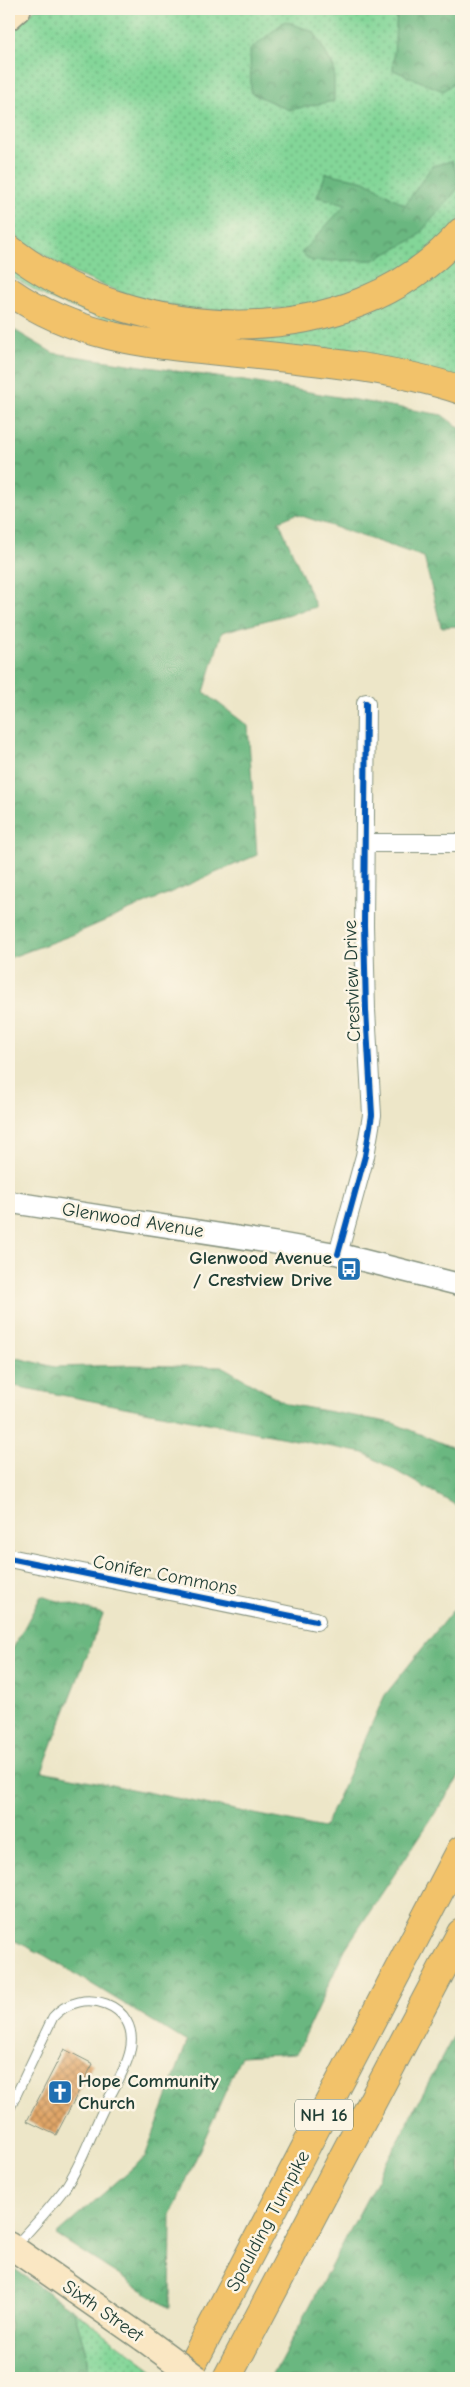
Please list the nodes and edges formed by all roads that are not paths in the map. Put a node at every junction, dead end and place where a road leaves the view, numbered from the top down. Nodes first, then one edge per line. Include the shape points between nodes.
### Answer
1 (18, 9) edge
2 (9, 17) edge
3 (461, 232) edge
4 (9, 249) edge
5 (9, 291) edge
6 (461, 390) edge
7 (366, 703) dead end
8 (365, 843) junction
9 (461, 843) edge
10 (9, 1202) edge
11 (338, 1254) junction
12 (461, 1286) edge
13 (9, 1558) edge
14 (316, 1622) dead end
15 (461, 1850) edge
16 (461, 1933) edge
17 (9, 2110) edge
18 (11, 2246) edge
19 (185, 2378) edge
20 (197, 2378) edge
21 (227, 2378) edge

1 - 2 main road
3 - 4 highway via 412,277 368,301 285,322 251,324 187,321 126,308 66,285
5 - 6 highway via 65,323 113,338 379,371 432,380
7 - 8 street, Crestview Drive
8 - 9 street
8 - 11 street, Crestview Drive via 366,1010 372,1115 366,1156
10 - 11 street, Glenwood Avenue
11 - 12 street, Glenwood Avenue
13 - 14 street, Conifer Commons
15 - 19 highway, Spaulding Turnpike / NH 16
16 - 21 highway, Spaulding Turnpike / NH 16
17 - 18 lane via 52,2018 59,2010 90,2000 114,2008 125,2016 131,2027 130,2052 65,2188
18 - 20 main road, Sixth Street, bridge

